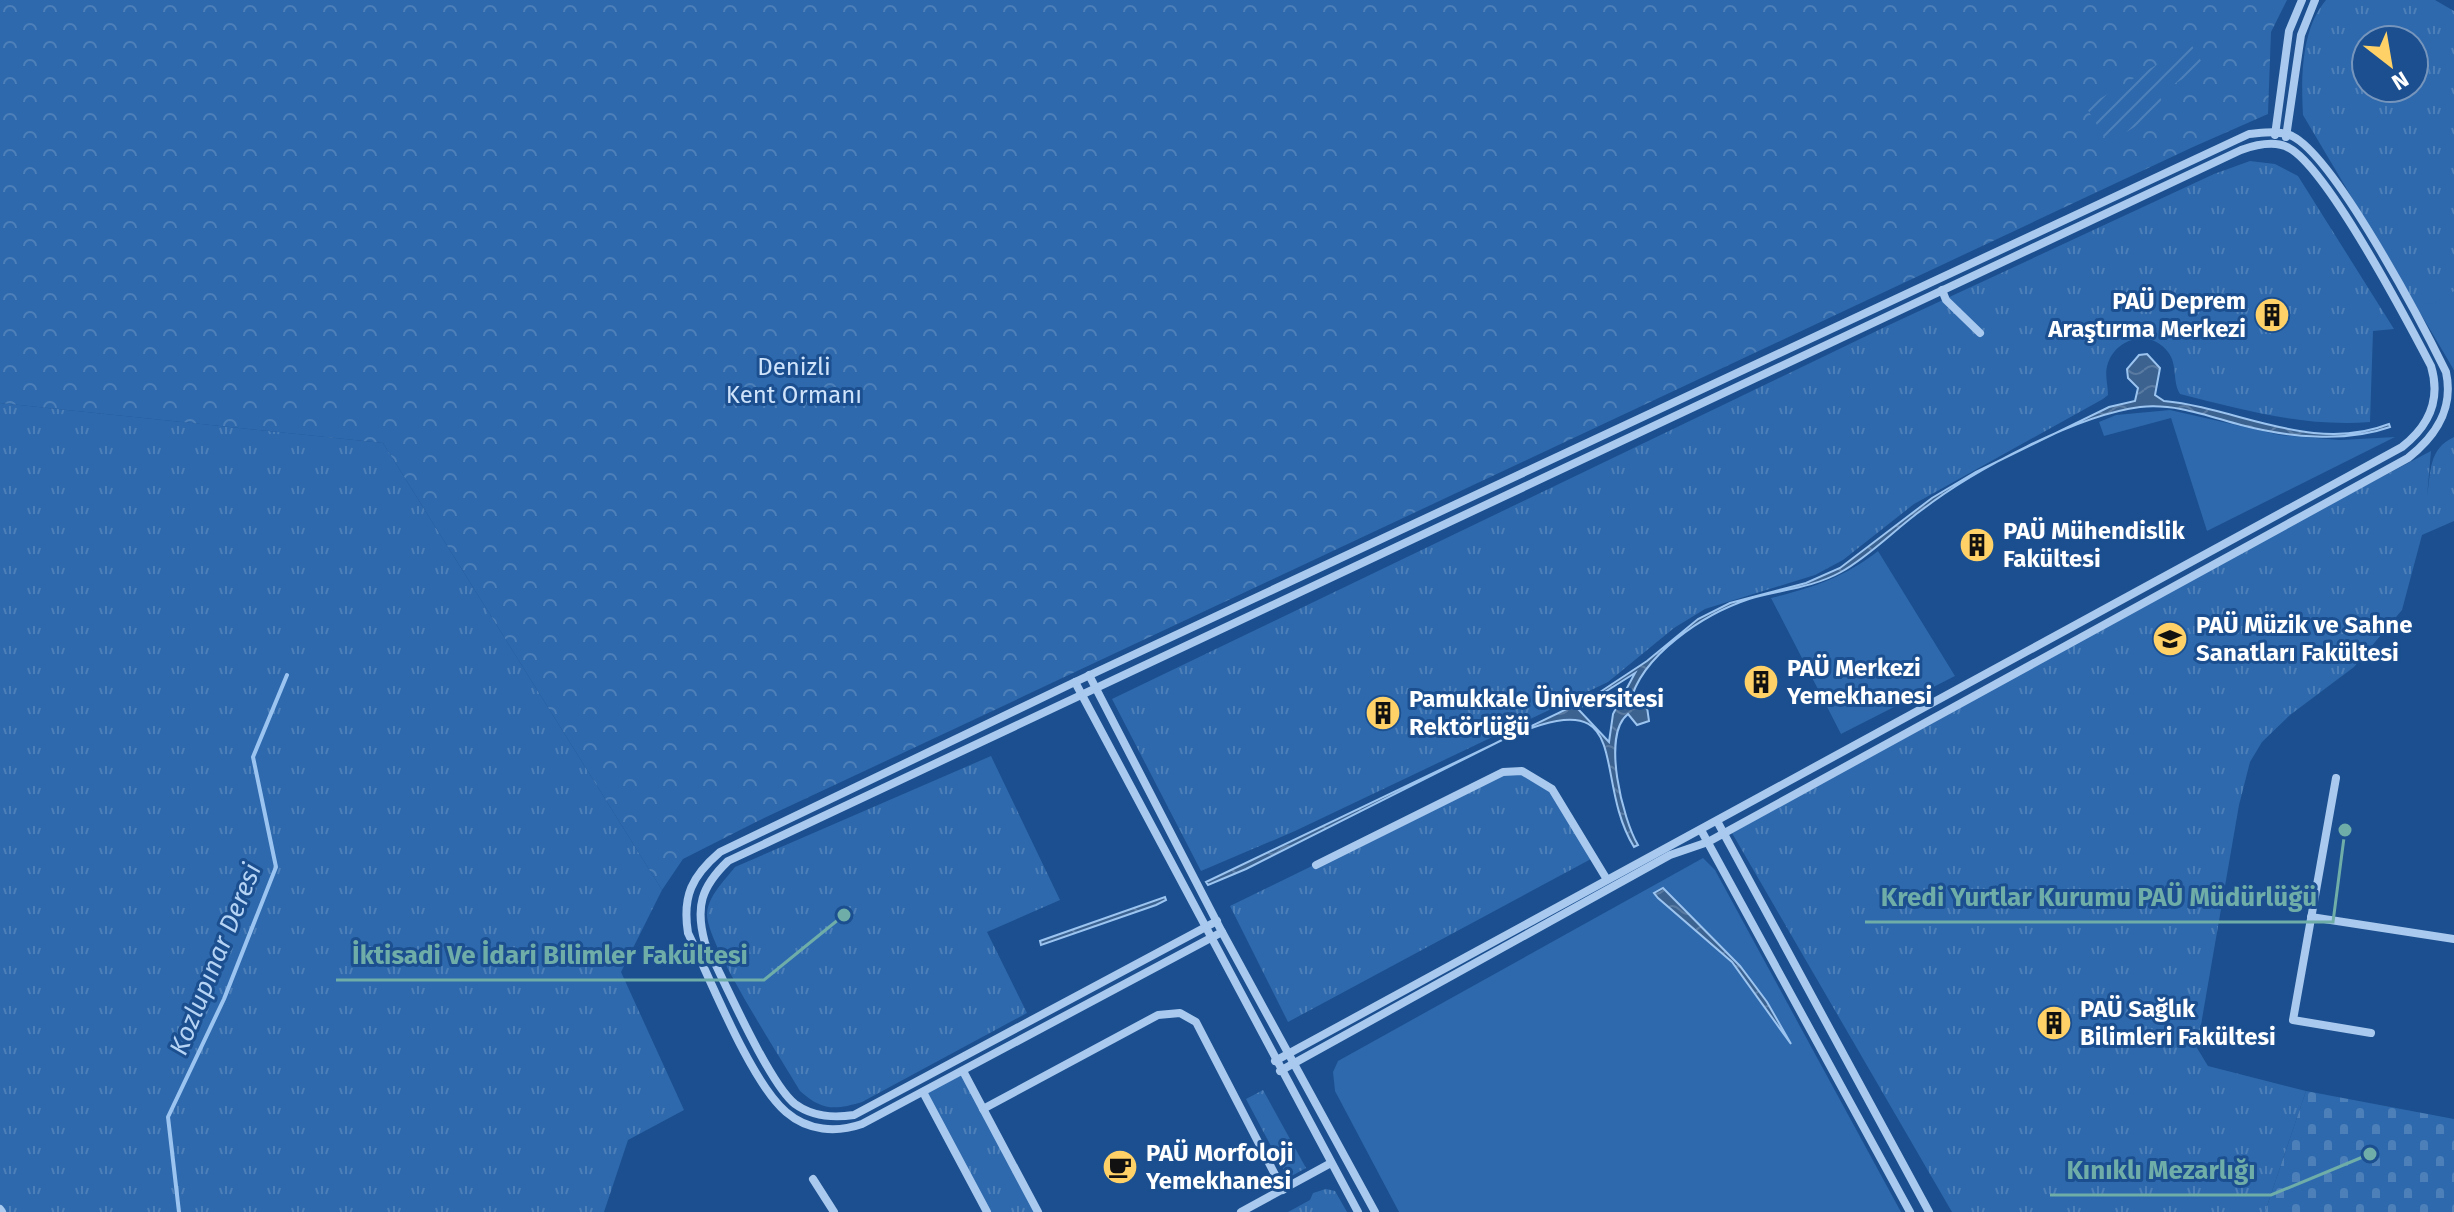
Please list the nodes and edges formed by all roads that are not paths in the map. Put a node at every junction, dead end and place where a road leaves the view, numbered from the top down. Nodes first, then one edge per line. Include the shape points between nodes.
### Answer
1 (2302, 0) edge
2 (2315, 0) edge
3 (2275, 132) junction
4 (2287, 134) junction
5 (2275, 144) junction
6 (2286, 146) junction
7 (1942, 290) junction
8 (1980, 333) dead end
9 (2152, 582) junction
10 (2158, 595) junction
11 (1089, 675) junction
12 (1075, 682) junction
13 (1096, 689) junction
14 (1082, 695) junction
15 (2336, 778) dead end
16 (1717, 821) junction
17 (1701, 830) junction
18 (1724, 834) junction
19 (1708, 842) junction
20 (1316, 865) dead end
21 (1606, 878) junction
22 (2311, 917) junction
23 (1217, 921) junction
24 (1204, 928) junction
25 (1222, 932) junction
26 (1209, 939) junction
27 (2454, 939) edge
28 (2371, 1033) dead end
29 (1289, 1054) junction
30 (1275, 1061) junction
31 (1294, 1064) junction
32 (963, 1071) junction
33 (1280, 1071) junction
34 (923, 1092) junction
35 (983, 1109) junction
36 (1331, 1163) junction
37 (813, 1179) dead end
38 (1283, 1190) junction
39 (834, 1212) edge
40 (987, 1212) edge
41 (1038, 1212) edge
42 (1241, 1212) edge
43 (1358, 1212) edge
44 (1375, 1212) edge
45 (1910, 1212) edge
46 (1929, 1212) edge

1 - 3 street via 2289,31
2 - 4 street via 2301,35
3 - 4 street
3 - 5 street
3 - 11 street via 2232,139
4 - 6 street
4 - 10 street via 2315,153 2379,251 2446,372 2447,403 2430,441 2408,458
5 - 6 street
5 - 7 street via 2241,150
6 - 9 street via 2308,163 2370,258 2431,366 2437,383 2435,401 2416,435 2402,447
7 - 8 street
7 - 13 street
9 - 10 street
9 - 16 street
10 - 18 street
11 - 12 street
11 - 13 street
12 - 14 street
12 - 34 street via 720,852 689,886 688,933 761,1080 786,1112 821,1130 848,1129
13 - 14 street
13 - 23 street
14 - 24 street
14 - 24 street via 728,861 711,877 700,896 698,919 705,943 776,1081 794,1103 814,1113 832,1118 854,1115
15 - 22 street
16 - 17 street
16 - 18 street
17 - 19 street
17 - 21 street
18 - 19 street
18 - 46 street
19 - 31 street via 1670,855
19 - 45 street
20 - 21 street via 1503,772 1522,771 1552,789
21 - 29 street
22 - 27 street
22 - 28 street via 2293,1020
23 - 24 street
23 - 25 street
24 - 26 street
25 - 26 street
25 - 29 street
26 - 30 street
26 - 32 street
29 - 30 street
29 - 31 street
30 - 33 street
31 - 33 street
31 - 44 street
32 - 34 street
32 - 35 street
33 - 36 street
34 - 40 street
35 - 38 street via 1158,1015 1180,1013 1196,1022
35 - 41 street
36 - 38 street
36 - 43 street
37 - 39 street
38 - 42 street

